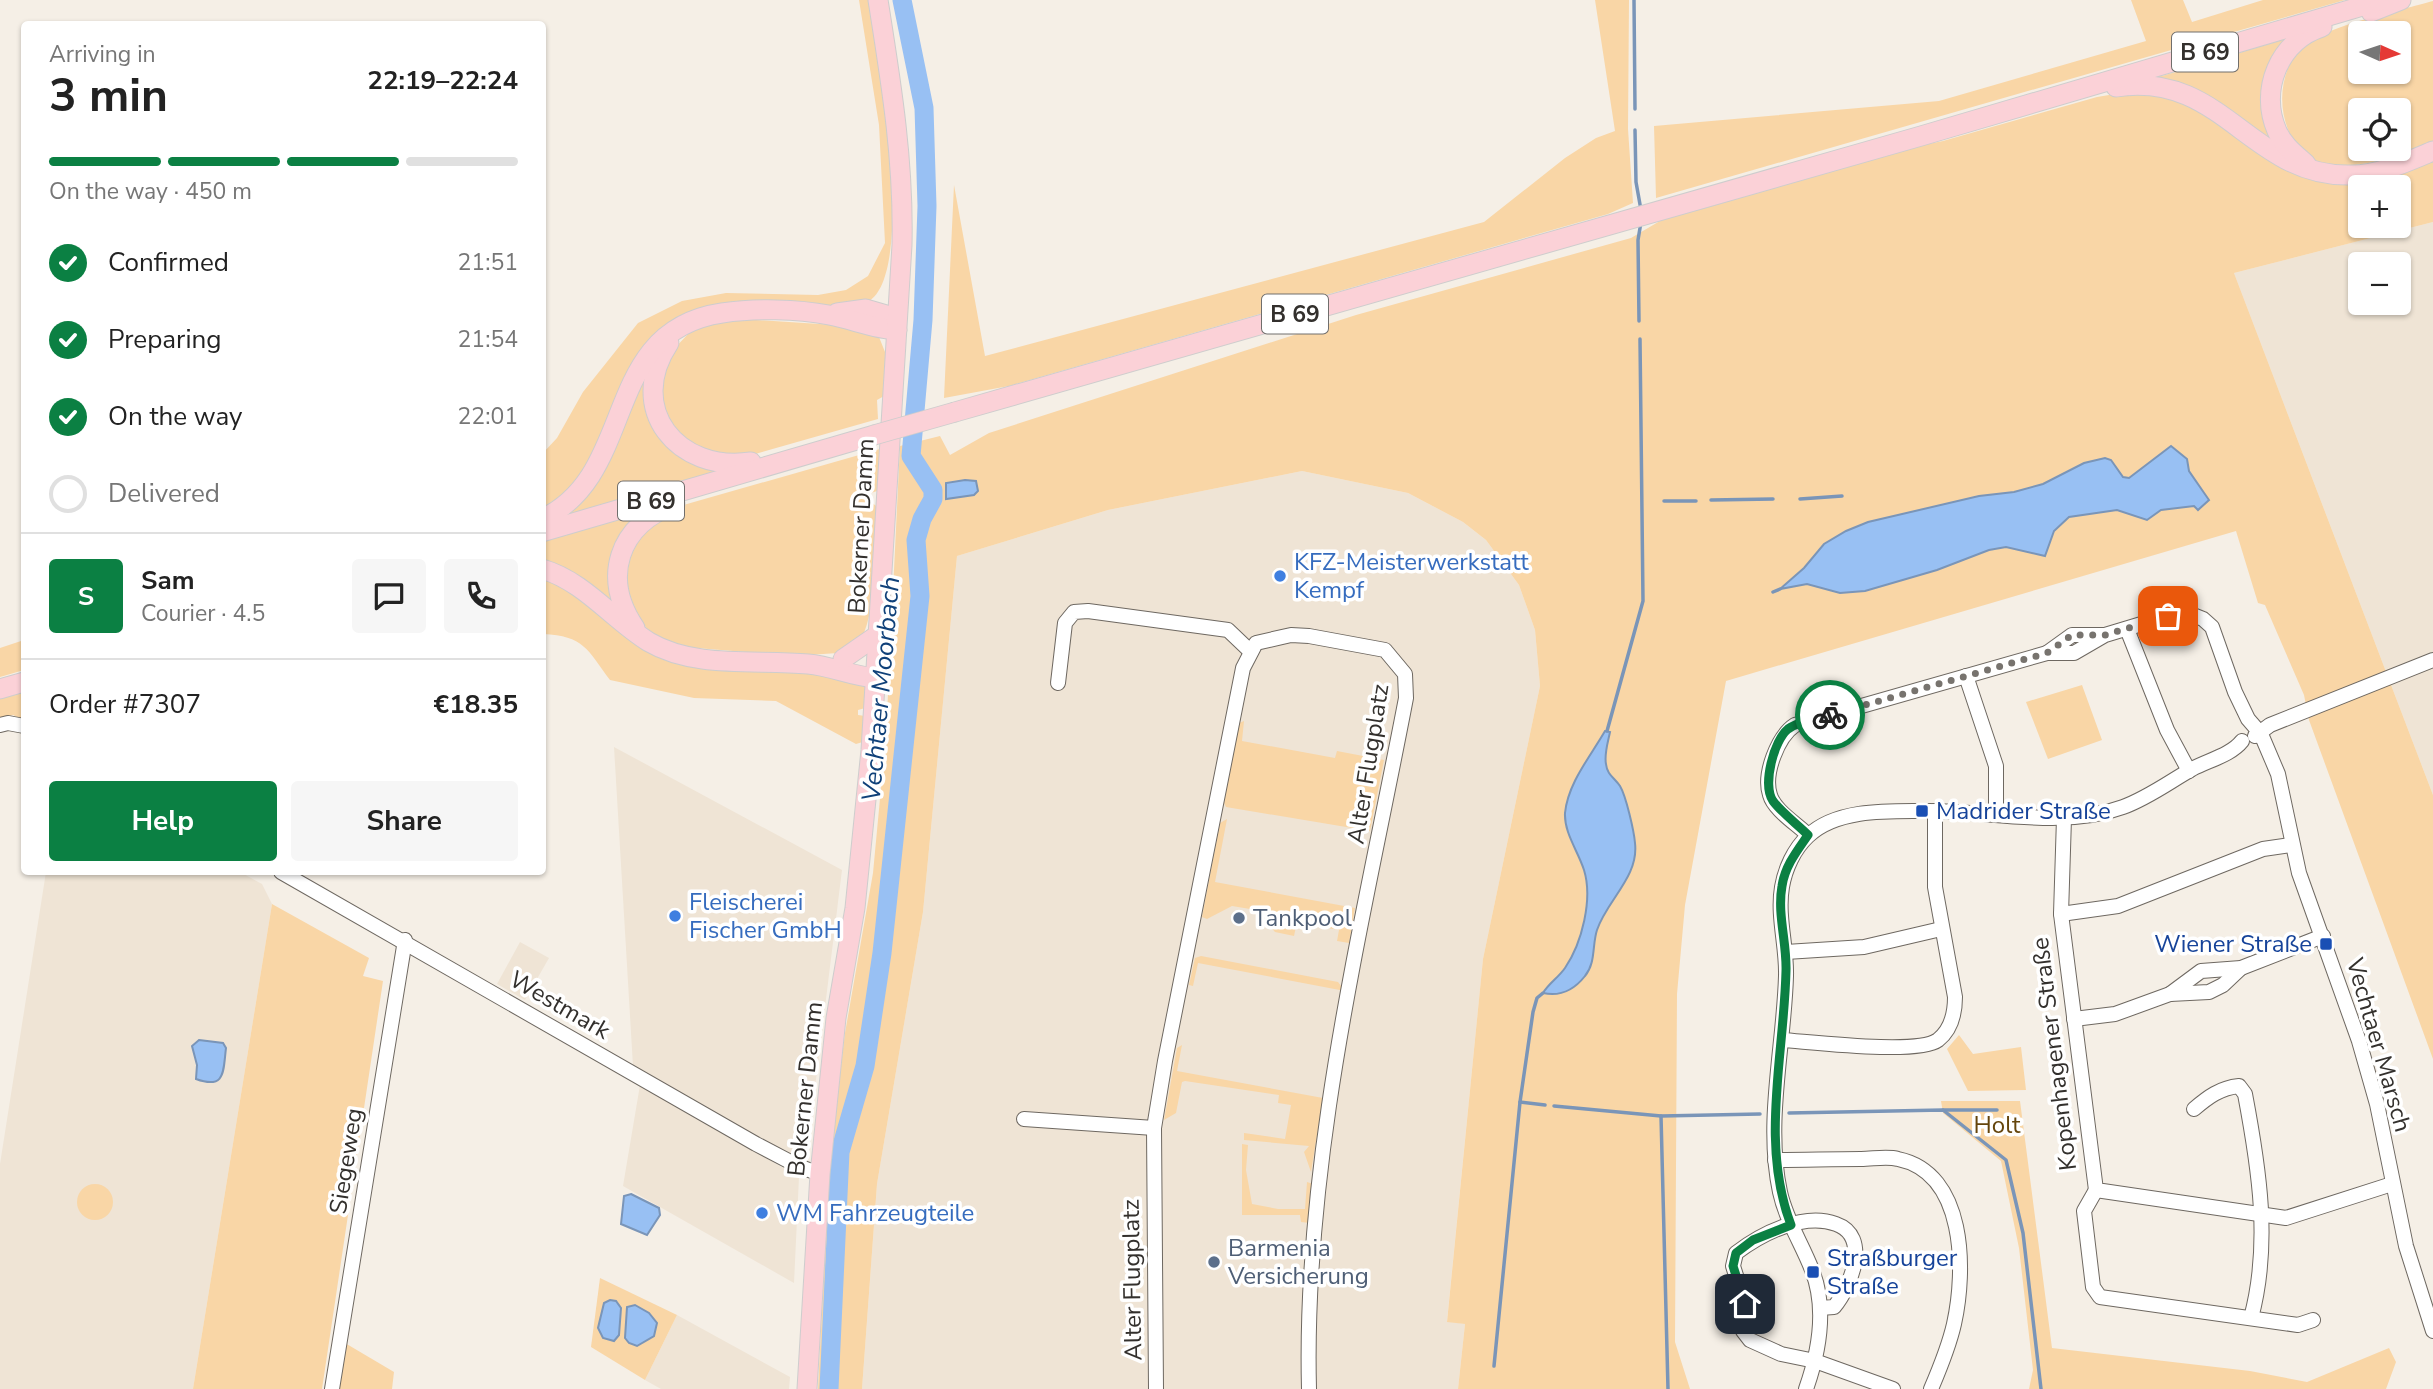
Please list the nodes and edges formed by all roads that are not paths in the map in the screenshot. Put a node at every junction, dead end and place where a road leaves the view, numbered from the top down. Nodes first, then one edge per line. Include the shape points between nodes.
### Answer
1 (878, 0) edge
2 (2383, 0) edge
3 (2401, 0) edge
4 (2027, 105) junction
5 (2433, 151) edge
6 (2314, 172) junction
7 (899, 283) junction
8 (866, 309) junction
9 (827, 315) junction
10 (897, 324) junction
11 (680, 329) junction
12 (824, 450) junction
13 (759, 470) junction
14 (546, 516) edge
15 (546, 531) edge
16 (546, 571) edge
17 (2127, 629) junction
18 (879, 634) junction
19 (639, 635) junction
20 (1250, 651) junction
21 (843, 659) junction
22 (2433, 660) edge
23 (811, 664) junction
24 (877, 672) junction
25 (1966, 676) junction
26 (21, 683) edge
27 (1058, 683) dead end
28 (0, 689) edge
29 (0, 725) edge
30 (21, 725) edge
31 (2261, 734) junction
32 (2189, 771) junction
33 (1935, 811) junction
34 (1996, 813) junction
35 (2064, 818) junction
36 (1808, 835) junction
37 (2291, 845) junction
38 (286, 875) edge
39 (2061, 914) junction
40 (1941, 929) junction
41 (2323, 936) junction
42 (405, 940) junction
43 (1786, 952) junction
44 (2241, 968) junction
45 (2170, 994) junction
46 (2074, 1019) junction
47 (1782, 1040) junction
48 (2194, 1109) dead end
49 (1024, 1119) dead end
50 (1154, 1128) junction
51 (1775, 1160) junction
52 (820, 1174) junction
53 (2392, 1184) junction
54 (2096, 1190) junction
55 (2261, 1215) junction
56 (1791, 1225) junction
57 (1820, 1307) junction
58 (2251, 1318) junction
59 (2314, 1320) dead end
60 (2433, 1331) edge
61 (1815, 1361) junction
62 (332, 1389) edge
63 (807, 1389) edge
64 (1156, 1389) edge
65 (1309, 1389) edge
66 (1806, 1389) edge
67 (1893, 1389) edge
68 (1931, 1389) edge

1 - 7 main road, Bokerner Damm via 901,168
2 - 4 main road, B 69
3 - 6 main road via 2303,36 2275,71 2269,95 2278,132
4 - 6 main road via 2043,107 2119,87 2159,87 2203,101 2294,167
4 - 12 main road, B 69, bridge
5 - 6 main road via 2372,173
7 - 8 main road
7 - 10 main road, Bokerner Damm
8 - 9 main road
8 - 10 main road
9 - 10 main road
9 - 11 main road via 724,312
10 - 18 main road, Bokerner Damm
11 - 12 main road via 656,364 653,387 655,407 675,443 691,456 731,465 797,450
11 - 14 main road via 643,359 607,449 584,485
12 - 13 main road, B 69
13 - 15 main road, B 69
13 - 19 main road via 737,484 663,509 631,533 617,580 622,603
16 - 19 main road via 570,582
17 - 25 street, Vechtaer Marsch via 2105,635 2074,653 2047,653
17 - 31 street, Vechtaer Marsch via 2188,613 2203,619 2219,640 2225,667 2248,719
17 - 32 street via 2167,730
18 - 21 main road
18 - 24 main road, Bokerner Damm
19 - 23 main road via 664,649 700,658
20 - 27 street via 1228,630 1074,612 1065,623
20 - 50 street, Alter Flugplatz via 1233,713
20 - 65 street, Alter Flugplatz via 1256,643 1282,636 1335,639 1385,650 1405,674 1406,698 1326,1132 1308,1327
21 - 23 main road
21 - 24 main road
22 - 31 street via 2270,724
23 - 24 main road
24 - 52 main road, Bokerner Damm via 862,847 836,1018
25 - 34 street via 1996,766
25 - 36 street, Vechtaer Marsch via 1785,731 1768,782 1770,795
26 - 28 main road
29 - 30 street
31 - 32 street
31 - 37 street, Vechtaer Marsch via 2284,796
32 - 35 street via 2121,808
33 - 34 street
33 - 36 street via 1841,818
33 - 40 street via 1935,887
34 - 35 street
35 - 39 street, Kopenhagener Straße
36 - 43 street via 1791,858 1782,883
37 - 39 street via 2263,849 2118,906
37 - 41 street, Vechtaer Marsch
38 - 42 street, Westmark
39 - 46 street, Kopenhagener Straße
40 - 43 street via 1864,947
40 - 47 street via 1955,1015 1937,1041 1902,1047
41 - 44 street
41 - 53 street, Vechtaer Marsch via 2359,1041
42 - 52 street, Westmark via 756,1144
42 - 62 street, Siegeweg
43 - 47 street
44 - 45 street via 2201,971
44 - 45 street via 2209,992
45 - 46 street via 2115,1014
46 - 54 street, Kopenhagener Straße
47 - 51 street
48 - 55 street via 2230,1087 2239,1086 2245,1094 2260,1172
49 - 50 street
50 - 64 street, Alter Flugplatz
51 - 56 street
51 - 68 street via 1896,1158 1916,1164 1945,1192 1958,1245 1958,1299
52 - 63 main road, Bokerner Damm
53 - 55 street, Kopenhagener Straße via 2286,1219
53 - 60 street, Vechtaer Marsch
54 - 55 street, Kopenhagener Straße
54 - 58 street via 2084,1211 2093,1287 2100,1297
55 - 58 street
56 - 57 street via 1813,1272
56 - 57 street via 1835,1223 1846,1230 1857,1254 1842,1297 1834,1307
56 - 61 street via 1753,1240 1736,1253 1733,1266 1745,1304 1743,1331 1750,1340 1781,1354
57 - 61 street
58 - 59 street via 2298,1325
61 - 66 street
61 - 67 street

